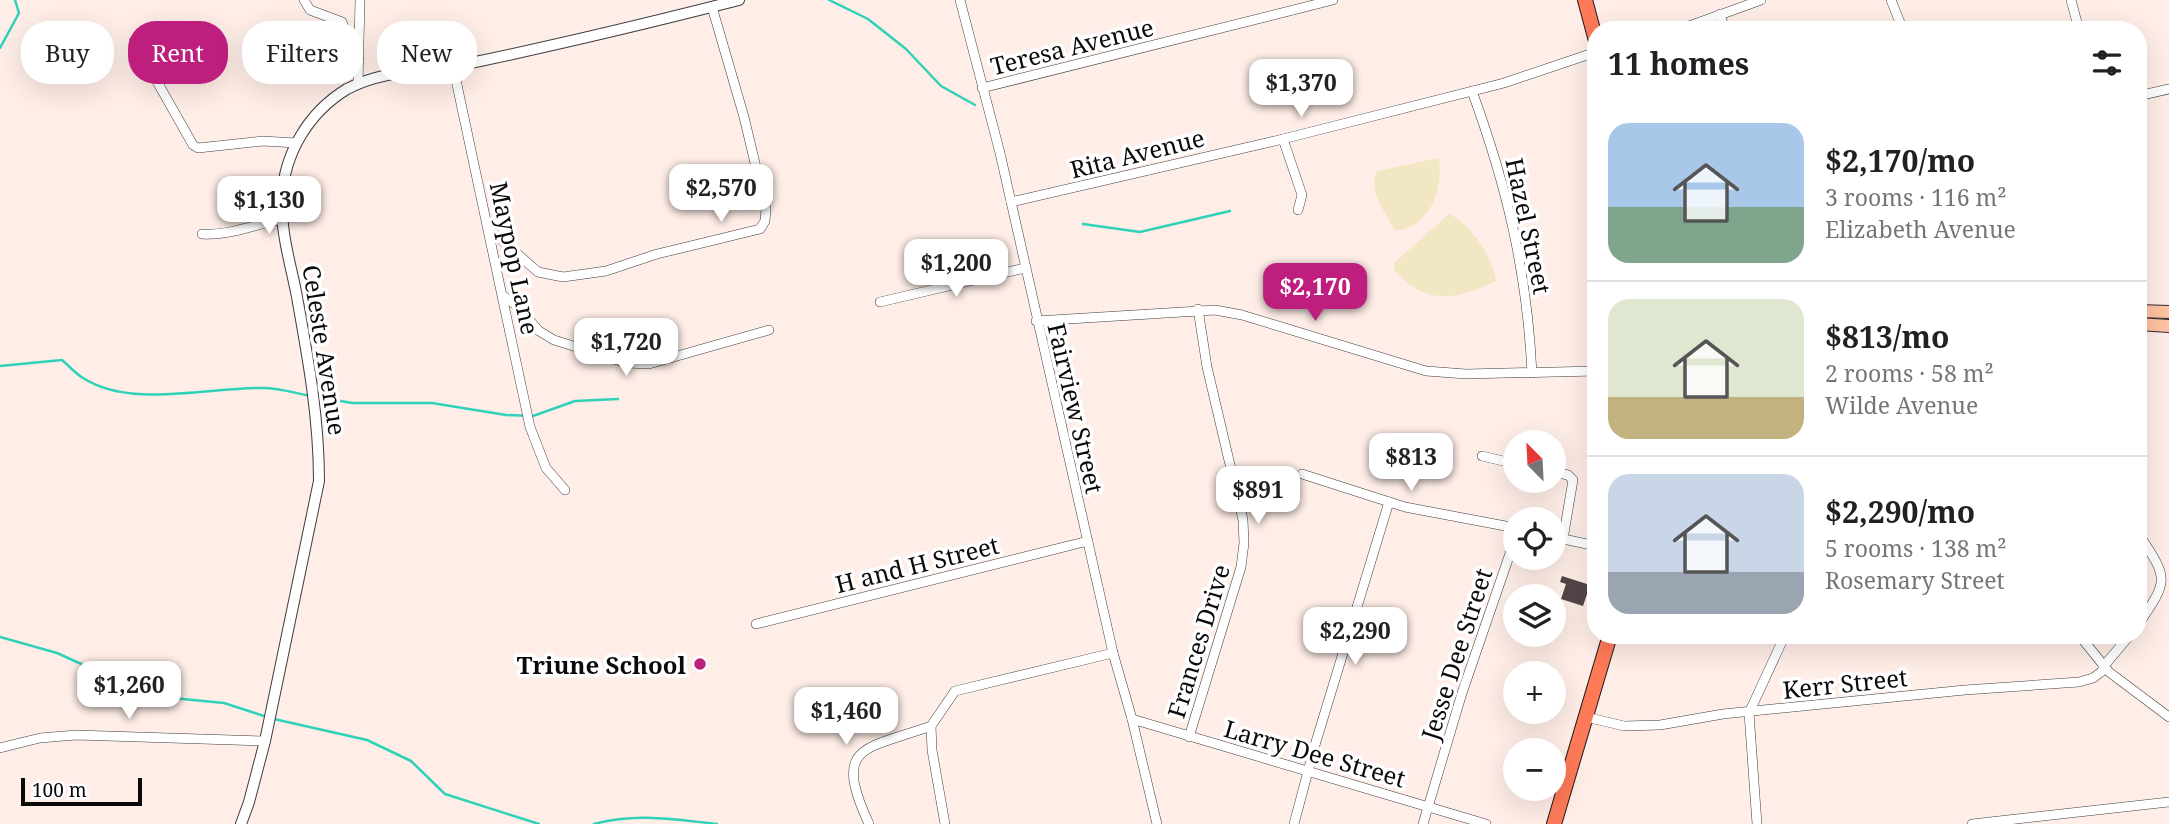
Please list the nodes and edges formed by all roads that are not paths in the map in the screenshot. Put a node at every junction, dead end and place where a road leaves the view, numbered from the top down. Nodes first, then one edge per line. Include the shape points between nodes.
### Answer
1 (304, 0) edge
2 (360, 0) edge
3 (739, 0) edge
4 (960, 0) edge
5 (1333, 0) edge
6 (1585, 0) edge
7 (1761, 0) edge
8 (1891, 0) edge
9 (2071, 0) edge
10 (712, 7) junction
11 (1720, 14) junction
12 (339, 21) edge
13 (360, 21) edge
14 (1591, 21) edge
15 (1702, 21) edge
16 (1722, 21) edge
17 (1899, 21) edge
18 (2076, 21) edge
19 (1587, 55) edge
20 (477, 61) edge
21 (158, 84) edge
22 (358, 84) edge
23 (457, 84) edge
24 (982, 88) junction
25 (2169, 89) edge
26 (1472, 91) junction
27 (2147, 94) edge
28 (1283, 139) junction
29 (296, 143) junction
30 (1011, 202) junction
31 (1298, 210) dead end
32 (282, 219) junction
33 (489, 229) junction
34 (202, 234) dead end
35 (1025, 268) junction
36 (503, 296) junction
37 (880, 302) dead end
38 (1198, 309) junction
39 (2147, 311) edge
40 (2169, 312) edge
41 (1036, 321) junction
42 (2147, 325) edge
43 (2169, 326) edge
44 (769, 330) dead end
45 (1587, 371) edge
46 (1532, 373) junction
47 (1482, 456) dead end
48 (1503, 461) edge
49 (1302, 474) dead end
50 (1566, 475) edge
51 (565, 490) dead end
52 (1389, 502) junction
53 (1566, 509) edge
54 (1503, 525) edge
55 (1566, 540) edge
56 (1088, 541) junction
57 (1587, 544) edge
58 (2147, 547) edge
59 (1504, 570) edge
60 (2147, 614) edge
61 (756, 624) dead end
62 (1607, 644) edge
63 (1781, 644) edge
64 (2086, 644) edge
65 (2123, 644) edge
66 (1113, 653) junction
67 (2104, 668) junction
68 (1749, 713) junction
69 (1586, 717) junction
70 (2169, 717) edge
71 (1132, 719) junction
72 (931, 726) junction
73 (1189, 737) junction
74 (265, 741) junction
75 (0, 748) edge
76 (1308, 771) junction
77 (2169, 802) edge
78 (1429, 806) junction
79 (241, 824) edge
80 (869, 824) edge
81 (945, 824) edge
82 (1157, 824) edge
83 (1294, 824) edge
84 (1423, 824) edge
85 (1486, 824) edge
86 (1554, 824) edge
87 (1757, 824) edge
88 (1972, 824) edge

1 - 12 street via 310,10
2 - 13 street
3 - 10 street, Celeste Avenue
4 - 24 street, Fairview Street
5 - 24 street, Teresa Avenue
6 - 14 main road
7 - 11 street
8 - 17 street
9 - 18 street
10 - 20 street, Celeste Avenue
10 - 33 street via 766,209 760,229 606,271 563,278 538,272
11 - 15 street
11 - 16 street
19 - 26 street, Rita Avenue
21 - 29 street via 198,148 263,141
22 - 29 street, Celeste Avenue via 318,113
23 - 33 street, Maypop Lane
24 - 30 street, Fairview Street
25 - 27 street
26 - 28 street, Rita Avenue
26 - 46 street, Hazel Street via 1519,248
28 - 30 street, Rita Avenue
28 - 31 street via 1302,195
29 - 32 street, Celeste Avenue via 283,186
30 - 35 street, Fairview Street
32 - 34 street via 224,234
32 - 74 street, Celeste Avenue via 314,393 319,481
33 - 36 street, Maypop Lane
35 - 37 street
35 - 41 street, Fairview Street
36 - 44 street via 554,340 627,363 649,363
36 - 51 street, Maypop Lane via 538,451 551,476
38 - 41 street
38 - 46 street via 1241,314 1426,371
38 - 73 street, Frances Drive via 1244,543 1241,567
39 - 40 main road
41 - 56 street, Fairview Street
42 - 43 main road
45 - 46 street
47 - 48 street
49 - 52 street
50 - 53 street via 1573,480
52 - 54 street
52 - 76 street
55 - 57 street
56 - 61 street, H and H Street
56 - 66 street, Fairview Street
58 - 60 street via 2165,584
59 - 78 street, Jesse Dee Street
62 - 69 main road
63 - 68 street
64 - 67 street
65 - 67 street
66 - 71 street, Fairview Street
66 - 72 street via 955,691
67 - 68 street, Kerr Street via 2093,678 2078,682
67 - 70 street
68 - 69 street, Kerr Street via 1624,726
68 - 87 street
69 - 86 main road
71 - 73 street, Larry Dee Street
71 - 82 street, Fairview Street
72 - 80 street via 871,747 855,760 851,770 855,793
72 - 81 street
73 - 76 street, Larry Dee Street
74 - 75 street via 76,735
74 - 79 street, Celeste Avenue
76 - 78 street, Larry Dee Street
76 - 83 street
77 - 88 street
78 - 84 street, Jesse Dee Street
78 - 85 street, Larry Dee Street

